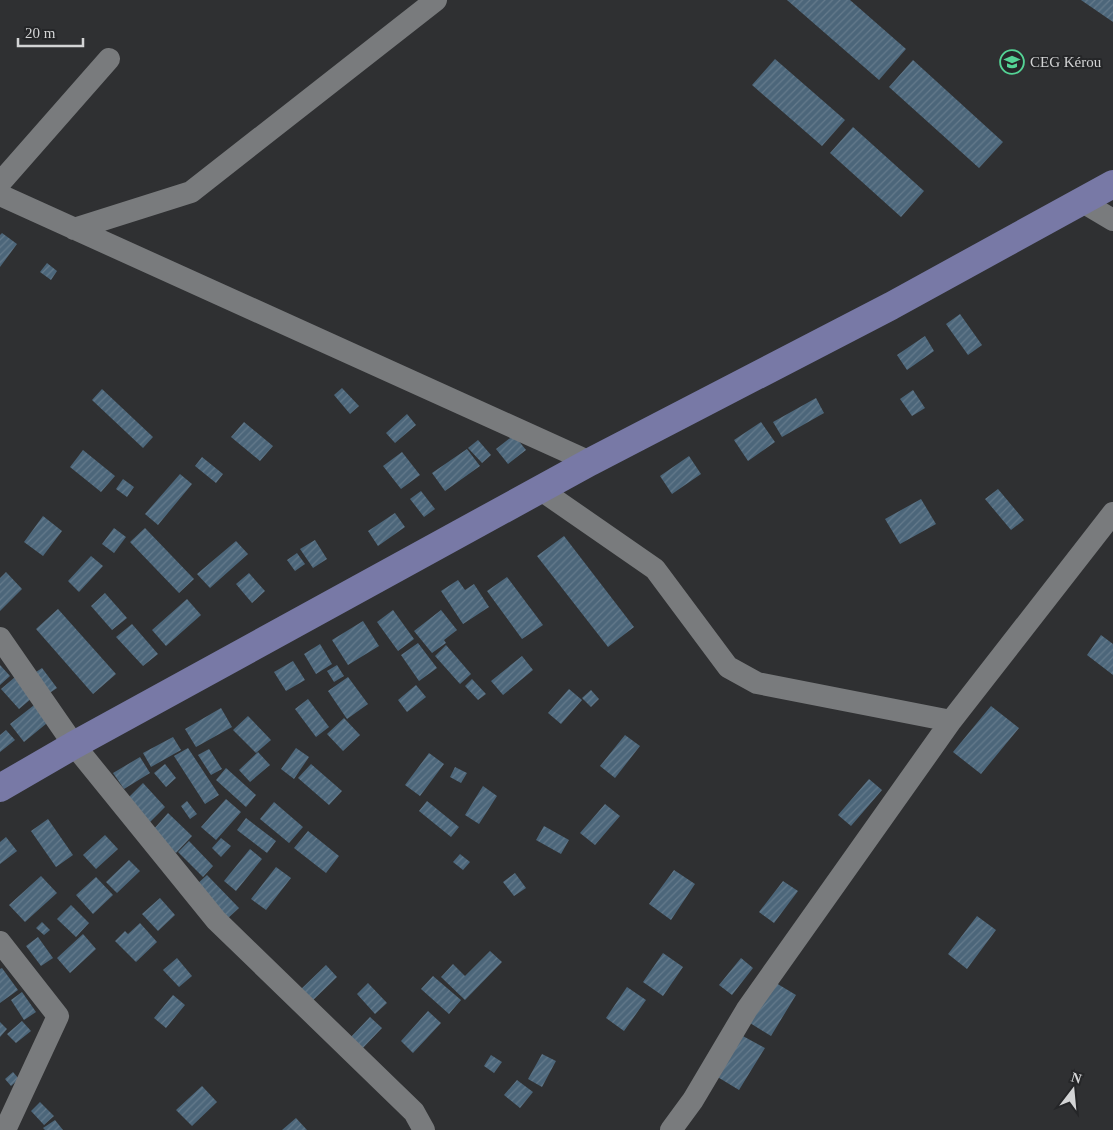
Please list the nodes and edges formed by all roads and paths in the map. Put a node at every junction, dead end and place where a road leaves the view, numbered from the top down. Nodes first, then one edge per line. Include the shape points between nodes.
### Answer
1 (436, 0) edge
2 (108, 59) dead end
3 (0, 183) edge
4 (1113, 184) edge
5 (0, 196) edge
6 (1081, 200) junction
7 (1113, 220) edge
8 (74, 229) junction
9 (590, 462) junction
10 (541, 490) junction
11 (1113, 513) edge
12 (0, 638) edge
13 (951, 721) junction
14 (74, 745) junction
15 (0, 788) edge
16 (0, 942) edge
17 (5, 1130) edge
18 (424, 1130) edge
19 (671, 1130) edge

1 - 8 street via 191,192
2 - 3 street
4 - 6 main road
5 - 8 street
6 - 7 street
6 - 9 main road via 891,306
8 - 9 street
9 - 10 main road
10 - 13 street via 655,569 728,667 757,683
10 - 14 main road
11 - 13 street
12 - 14 street
13 - 19 street via 747,1009 693,1100
14 - 15 main road
14 - 18 street via 216,920 414,1112
16 - 17 street via 58,1016

